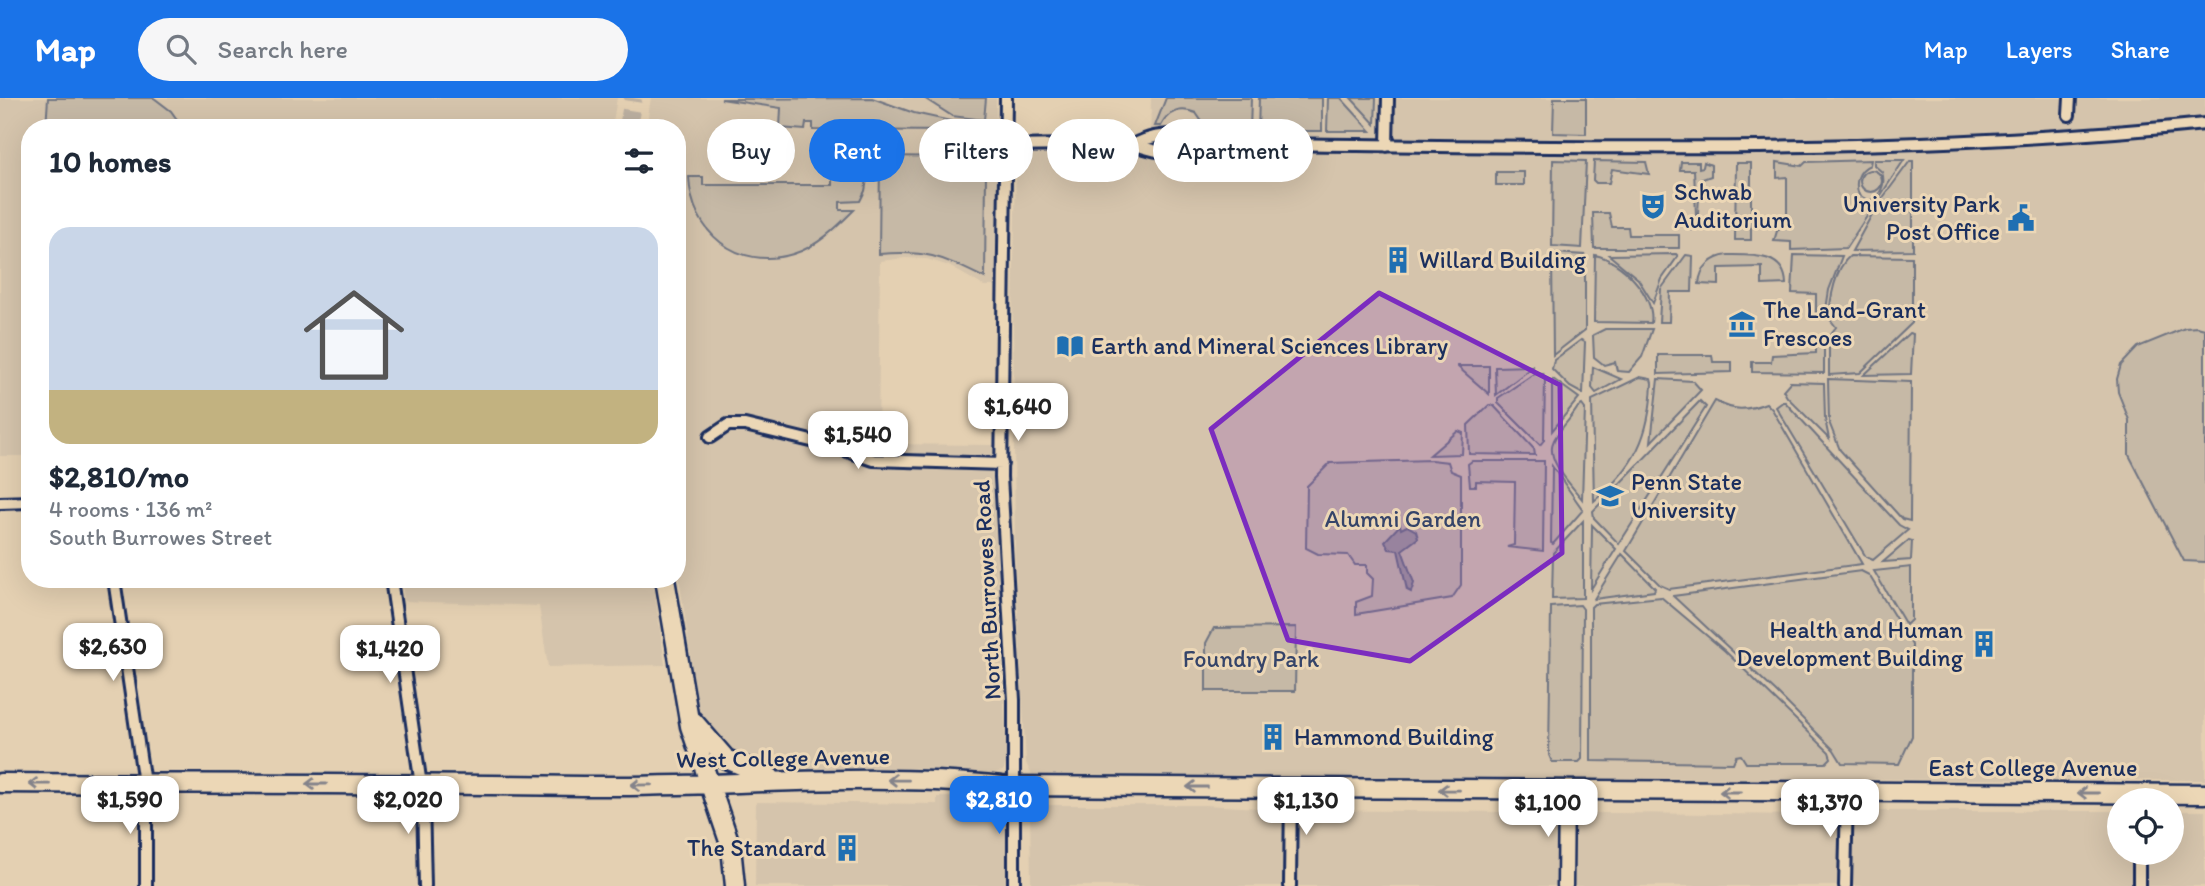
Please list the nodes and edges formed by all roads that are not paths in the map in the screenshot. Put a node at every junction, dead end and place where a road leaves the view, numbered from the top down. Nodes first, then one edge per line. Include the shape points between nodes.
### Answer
1 (1006, 98) edge
2 (1388, 98) edge
3 (2070, 98) edge
4 (2069, 115) dead end
5 (1006, 119) edge
6 (2205, 124) edge
7 (1033, 146) edge
8 (1387, 146) junction
9 (1006, 182) edge
10 (710, 437) dead end
11 (1002, 464) junction
12 (21, 502) edge
13 (0, 503) edge
14 (115, 588) edge
15 (392, 588) edge
16 (667, 588) edge
17 (687, 709) junction
18 (0, 783) edge
19 (144, 783) junction
20 (793, 783) junction
21 (709, 784) junction
22 (421, 785) junction
23 (1015, 787) junction
24 (1291, 787) junction
25 (1566, 792) junction
26 (1847, 792) junction
27 (2205, 794) edge
28 (2184, 795) edge
29 (2107, 796) edge
30 (2139, 865) edge
31 (146, 886) edge
32 (425, 886) edge
33 (735, 886) edge
34 (1014, 886) edge
35 (1290, 886) edge
36 (1565, 886) edge
37 (1845, 886) edge
38 (2138, 886) edge

1 - 5 street, North Burrowes Road
2 - 8 street
3 - 4 street
6 - 8 street via 2069,138 1802,148
7 - 8 street via 1135,144 1180,150 1254,144
9 - 11 street, North Burrowes Road
10 - 11 street via 736,424 873,460
11 - 23 street, North Burrowes Road
12 - 13 street
14 - 19 street
15 - 22 street
16 - 17 main road
17 - 20 main road via 700,732 726,759
17 - 21 main road
19 -> 18 main road, West College Avenue
22 -> 19 main road, West College Avenue
19 - 31 street
20 - 21 main road, West College Avenue
23 -> 20 main road, West College Avenue via 948,780
21 -> 22 main road, West College Avenue
21 - 33 main road via 731,847
22 - 32 street
24 -> 23 main road, West College Avenue
23 - 34 street, North Burrowes Road
25 -> 24 main road, West College Avenue
24 - 35 street
26 -> 25 main road, East College Avenue
25 - 36 street
29 -> 26 main road, East College Avenue
26 - 37 street
27 - 28 main road, East College Avenue
30 - 38 street

